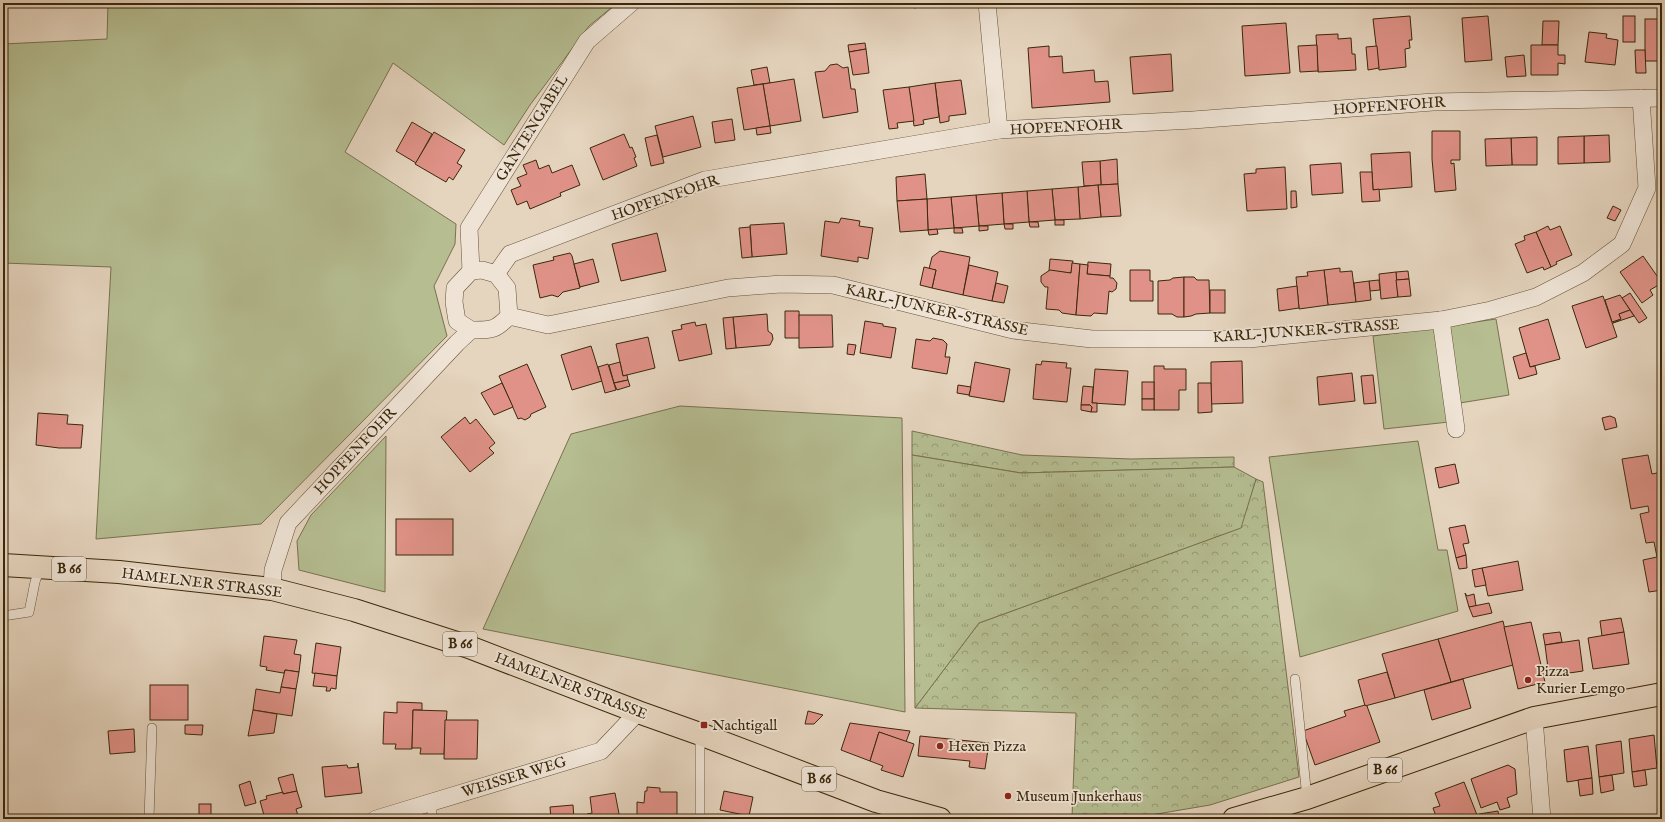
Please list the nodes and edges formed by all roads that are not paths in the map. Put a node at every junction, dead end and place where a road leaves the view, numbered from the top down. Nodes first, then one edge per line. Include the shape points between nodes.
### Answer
1 (631, 3) edge
2 (987, 3) edge
3 (1641, 98) junction
4 (1662, 98) edge
5 (1000, 130) junction
6 (471, 271) junction
7 (496, 274) junction
8 (509, 316) junction
9 (1441, 320) junction
10 (471, 330) junction
11 (1456, 429) dead end
12 (3, 565) edge
13 (40, 567) junction
14 (272, 589) junction
15 (3, 616) edge
16 (1295, 679) dead end
17 (1662, 694) edge
18 (638, 712) junction
19 (1534, 718) junction
20 (152, 728) dead end
21 (700, 734) junction
22 (1307, 798) junction
23 (432, 802) junction
24 (149, 819) edge
25 (376, 819) edge
26 (432, 819) edge
27 (700, 819) edge
28 (940, 819) edge
29 (1234, 819) edge
30 (1542, 819) edge

1 - 6 street, GANTENGABEL via 587,41 469,228
2 - 5 street
3 - 4 street, HOPFENFOHR
3 - 5 street, HOPFENFOHR via 1433,102 1193,120
3 - 9 street, KARL-JUNKER-STRASSE via 1647,188 1622,244 1583,273 1536,297 1491,310
5 - 7 street, HOPFENFOHR via 706,180 510,254
6 - 7 street via 482,270
6 - 10 street via 455,288 454,302 457,321
7 - 8 street via 507,288
8 - 9 street, KARL-JUNKER-STRASSE via 548,325 728,288 781,284 833,285 1013,330 1092,339 1249,339
8 - 10 street via 499,326 489,330
9 - 11 street
10 - 14 street, HOPFENFOHR via 288,523 274,570
12 - 13 main road, HAMELNER STRASSE / B 66
13 - 14 main road, HAMELNER STRASSE / B 66 via 119,572
13 - 15 lane via 29,612
14 - 18 main road, HAMELNER STRASSE / B 66 via 354,610 469,647
16 - 22 lane
17 - 19 main road, B 66
18 - 21 main road, HAMELNER STRASSE / B 66
18 - 23 street, WEISSER WEG via 601,751
19 - 22 main road, B 66
19 - 30 street
20 - 24 lane
21 - 27 lane
21 - 28 main road, HAMELNER STRASSE / B 66 via 876,801
22 - 29 main road, B 66
23 - 25 street, WEISSER WEG
23 - 26 lane

